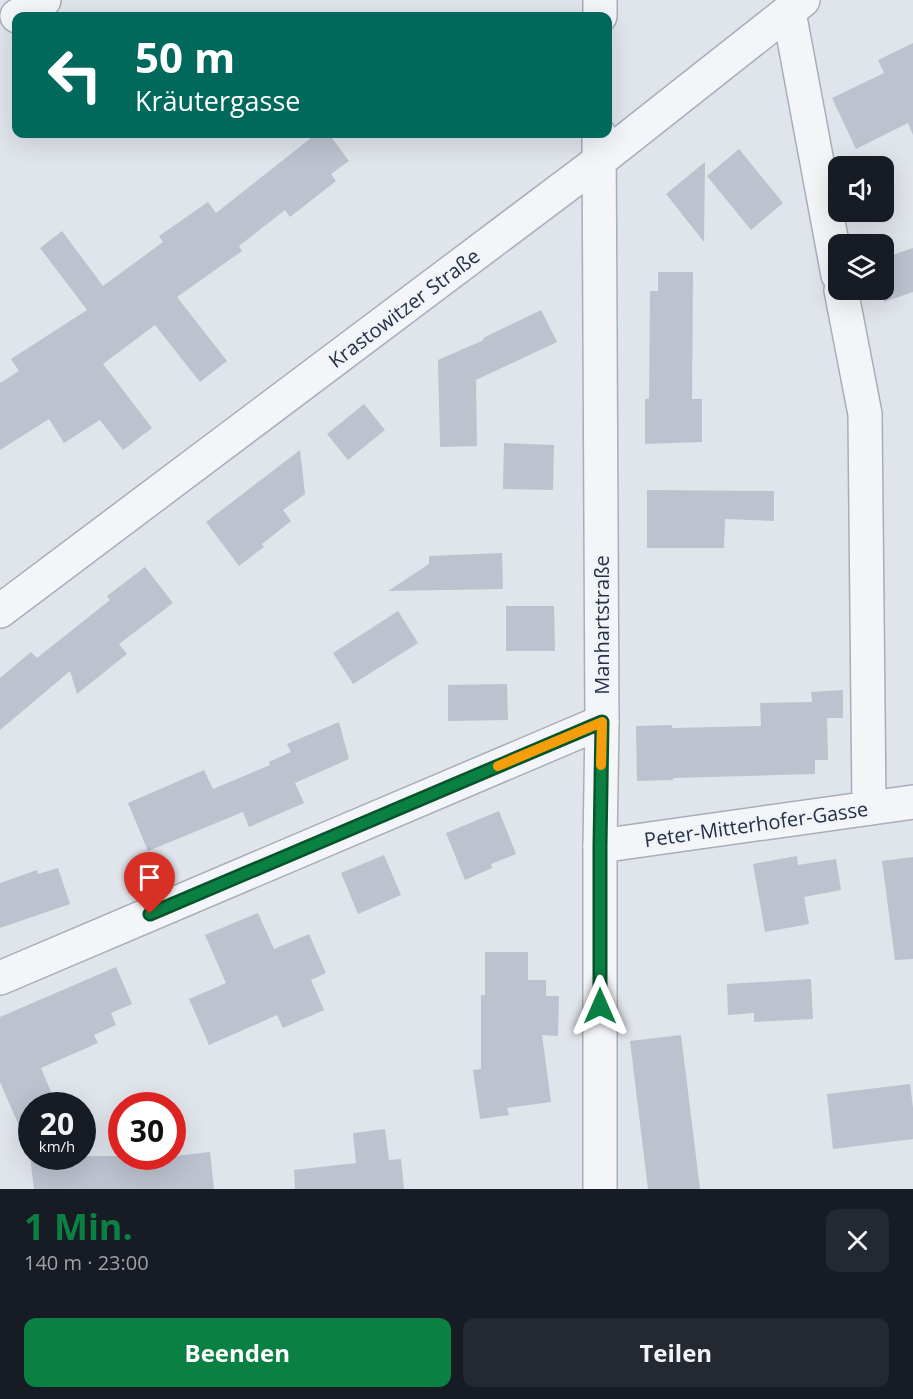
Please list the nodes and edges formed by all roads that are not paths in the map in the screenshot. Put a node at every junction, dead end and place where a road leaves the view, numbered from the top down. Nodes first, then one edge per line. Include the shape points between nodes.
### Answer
1 (44, 0) edge
2 (796, 6) edge
3 (25, 12) edge
4 (612, 138) edge
5 (612, 138) edge
6 (599, 147) edge
7 (832, 234) edge
8 (843, 300) edge
9 (1, 607) edge
10 (602, 722) junction
11 (913, 802) edge
12 (869, 808) junction
13 (600, 846) junction
14 (0, 978) edge
15 (600, 1189) edge

1 - 3 street
2 - 5 street, Krastowitzer Straße
2 - 7 street
4 - 6 street, Krastowitzer Straße
6 - 9 street, Krastowitzer Straße
6 - 10 street, Manhartstraße
8 - 12 street via 865,414
10 - 13 street, Manhartstraße
10 - 14 street
11 - 12 street, Peter-Mitterhofer-Gasse
12 - 13 street, Peter-Mitterhofer-Gasse
13 - 15 street, Manhartstraße

